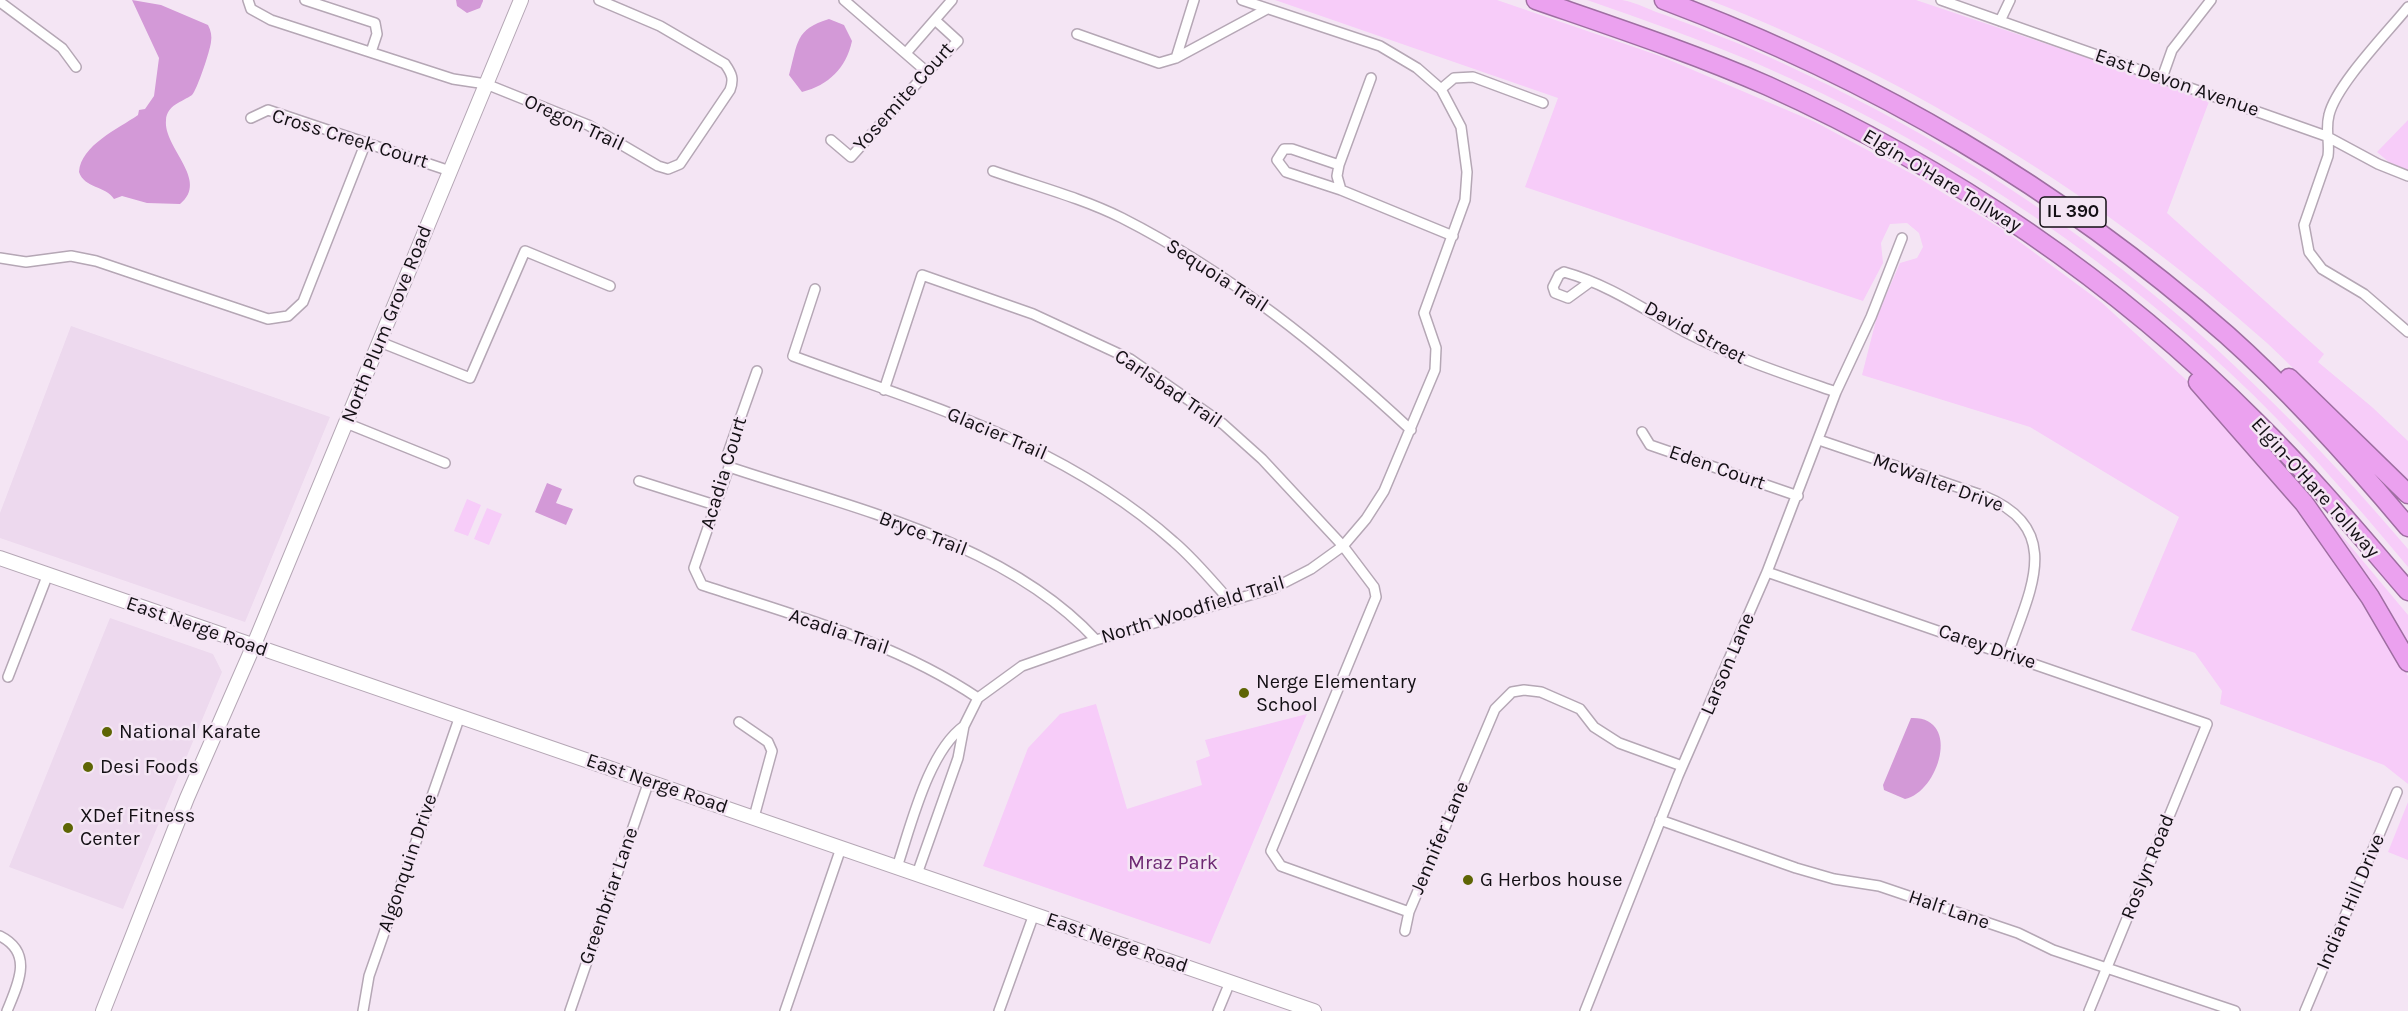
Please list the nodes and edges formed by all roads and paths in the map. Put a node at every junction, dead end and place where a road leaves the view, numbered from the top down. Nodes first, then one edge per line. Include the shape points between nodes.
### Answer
1 (248, 0) edge
2 (305, 0) edge
3 (521, 0) edge
4 (599, 0) edge
5 (844, 0) edge
6 (952, 0) edge
7 (1194, 0) edge
8 (1242, 0) edge
9 (1536, 0) edge
10 (1664, 0) edge
11 (1941, 0) edge
12 (2010, 0) edge
13 (2211, 0) edge
14 (0, 2) edge
15 (2408, 7) edge
16 (1267, 9) junction
17 (935, 20) junction
18 (2000, 21) junction
19 (1077, 34) dead end
20 (371, 52) junction
21 (906, 53) junction
22 (1176, 58) junction
23 (76, 67) dead end
24 (927, 72) junction
25 (1371, 78) dead end
26 (2162, 78) junction
27 (486, 84) junction
28 (1441, 89) junction
29 (1543, 103) dead end
30 (251, 118) dead end
31 (2326, 136) junction
32 (831, 140) dead end
33 (366, 142) junction
34 (1339, 165) junction
35 (450, 171) junction
36 (993, 171) dead end
37 (2408, 176) edge
38 (1341, 190) junction
39 (1453, 236) junction
40 (1902, 238) dead end
41 (0, 258) edge
42 (1590, 282) dead end
43 (610, 286) dead end
44 (815, 289) dead end
45 (2408, 332) edge
46 (2228, 336) junction
47 (2169, 341) junction
48 (380, 342) junction
49 (757, 371) dead end
50 (884, 390) junction
51 (1836, 392) junction
52 (346, 423) junction
53 (1411, 430) junction
54 (1642, 432) dead end
55 (1819, 440) junction
56 (445, 464) dead end
57 (729, 467) junction
58 (639, 481) dead end
59 (2408, 494) edge
60 (1798, 496) junction
61 (715, 505) junction
62 (2408, 527) edge
63 (1343, 546) junction
64 (0, 558) edge
65 (1767, 572) junction
66 (48, 574) junction
67 (696, 576) joint
68 (2408, 591) edge
69 (1230, 601) junction
70 (1096, 640) junction
71 (253, 647) junction
72 (2008, 654) junction
73 (2408, 662) edge
74 (8, 677) dead end
75 (978, 698) junction
76 (460, 716) junction
77 (739, 722) dead end
78 (2207, 724) joint
79 (964, 726) junction
80 (1682, 766) junction
81 (649, 781) junction
82 (2397, 792) dead end
83 (754, 817) junction
84 (1660, 820) junction
85 (841, 848) junction
86 (897, 867) junction
87 (917, 874) junction
88 (1409, 912) junction
89 (1034, 914) junction
90 (1405, 931) dead end
91 (0, 936) edge
92 (2106, 969) junction
93 (1230, 982) junction
94 (7, 1011) edge
95 (103, 1011) edge
96 (363, 1011) edge
97 (570, 1011) edge
98 (785, 1011) edge
99 (999, 1011) edge
100 (1218, 1011) edge
101 (1314, 1011) edge
102 (1585, 1011) edge
103 (2089, 1011) edge
104 (2235, 1011) edge
105 (2305, 1011) edge

1 - 20 street, Oregon Trail via 251,9 271,20
2 - 20 street via 375,23 377,34
3 - 27 main road, North Plum Grove Road
4 - 27 street, Oregon Trail via 660,26 725,64 732,73 730,90 680,164 668,169 658,166 588,125
5 - 21 street
6 - 17 street, Yosemite Court
7 - 22 street
8 - 16 street
9 - 47 highway, Elgin-O'Hare Tollway / IL 390 via 1725,68 1876,139 2027,231
10 - 46 highway, IL 390 via 1806,57 1971,146 2112,240
11 - 18 street, East Devon Avenue
12 - 18 street
13 - 26 street via 2172,50
14 - 23 street via 62,48
15 - 31 street via 2333,102
16 - 22 street
16 - 28 street via 1380,46 1417,68
17 - 21 street, Yosemite Court
17 - 24 street, Yosemite Court via 958,41
18 - 26 street, East Devon Avenue
19 - 22 street via 1159,63
20 - 27 street, Oregon Trail via 453,79
21 - 24 street
24 - 32 street, Yosemite Court via 850,157
25 - 34 street
26 - 31 street, East Devon Avenue
27 - 35 main road, North Plum Grove Road
28 - 29 street via 1454,78 1473,77
28 - 39 street, North Woodfield Trail via 1461,127 1467,172 1465,200
30 - 33 street, Cross Creek Court via 268,110
31 - 37 street, East Devon Avenue
31 - 45 street via 2328,156 2304,225 2309,252 2322,269 2364,294
33 - 35 street, Cross Creek Court
33 - 41 street via 303,302 288,316 268,319 96,261 71,256 26,262
34 - 38 street
34 - 38 street via 1292,148 1284,149 1277,160 1286,172
35 - 48 main road, North Plum Grove Road
36 - 53 street, Sequoia Trail via 1120,218 1227,279 1346,369
38 - 39 street
39 - 53 street, North Woodfield Trail via 1425,308 1424,320 1436,348 1436,364
40 - 51 street, Larson Lane
42 - 51 street, David Street via 1644,306 1737,358
43 - 48 street via 525,251 470,378
44 - 50 street, Glacier Trail via 793,356
46 - 59 highway via 2262,354
46 - 62 highway, IL 390 via 2322,429
47 - 68 highway, Elgin-O'Hare Tollway / IL 390 via 2290,457
47 - 73 highway via 2196,379 2304,502 2370,597
48 - 52 main road, North Plum Grove Road
49 - 57 street, Acadia Court via 728,453
50 - 63 street, Carlsbad Trail via 922,275 1033,314 1130,359 1223,424
50 - 69 street, Glacier Trail via 1016,439 1089,479 1174,542
51 - 55 street, Larson Lane
52 - 56 street
52 - 71 main road, North Plum Grove Road
53 - 63 street, North Woodfield Trail via 1384,491
54 - 60 street, Eden Court via 1650,445
55 - 60 street, Larson Lane
55 - 72 street, McWalter Drive via 1984,496 2006,505 2021,518 2032,538 2036,566
57 - 61 street, Acadia Court
57 - 70 street, Bryce Trail via 962,548 1041,593
58 - 61 street
60 - 65 street, Larson Lane
61 - 67 street, Acadia Court via 694,568
63 - 69 street, North Woodfield Trail via 1291,580
63 - 88 street, Jennifer Lane via 1374,587 1376,597 1271,851 1281,866
64 - 66 main road, East Nerge Road
65 - 72 street, Carey Drive
65 - 80 street, Larson Lane
66 - 71 main road, East Nerge Road
66 - 74 street
67 - 75 street, Acadia Trail via 702,585 897,652 945,675
69 - 70 street, North Woodfield Trail
70 - 75 street, North Woodfield Trail via 1022,666
71 - 76 main road, East Nerge Road
71 - 95 main road, North Plum Grove Road via 187,798
72 - 78 street, Carey Drive
75 - 79 street, North Woodfield Trail
76 - 81 main road, East Nerge Road
76 - 96 street, Algonquin Drive via 369,976
77 - 83 street via 768,742 772,752
78 - 92 street, Roslyn Road
79 - 86 street, North Woodfield Trail via 955,733 930,777
79 - 87 street, North Woodfield Trail via 958,758
80 - 84 street, Larson Lane
80 - 88 street, Jennifer Lane via 1606,736 1568,702 1541,692 1512,692 1495,709
81 - 83 main road, East Nerge Road
81 - 97 street, Greenbriar Lane
82 - 105 street, Indian Hill Drive
83 - 85 main road, East Nerge Road
84 - 92 street, Half Lane via 1796,868 1879,886 2018,933
84 - 102 street, Larson Lane
85 - 86 main road, East Nerge Road
85 - 98 street
86 - 87 main road, East Nerge Road
87 - 89 main road, East Nerge Road
88 - 90 street
89 - 93 main road, East Nerge Road
89 - 99 street
91 - 94 street via 13,944 22,966
92 - 103 street, Roslyn Road
92 - 104 street, Half Lane
93 - 100 street
93 - 101 main road, East Nerge Road

